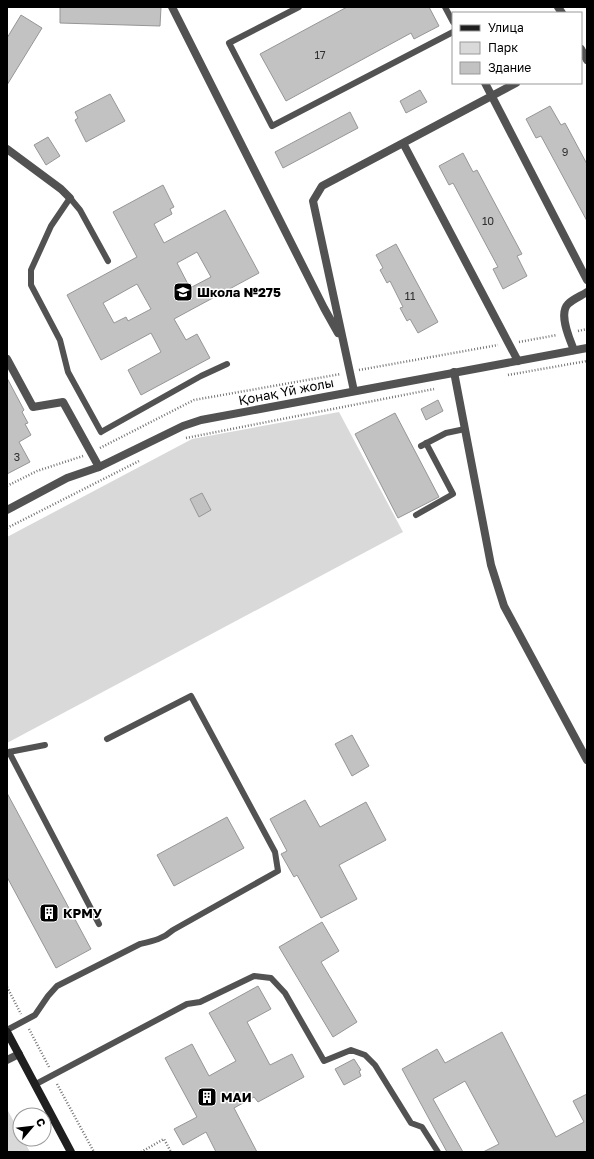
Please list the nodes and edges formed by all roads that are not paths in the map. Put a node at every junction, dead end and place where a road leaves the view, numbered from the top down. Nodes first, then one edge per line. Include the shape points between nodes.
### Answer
1 (172, 7) edge
2 (298, 7) edge
3 (446, 7) edge
4 (452, 20) edge
5 (452, 33) edge
6 (582, 50) edge
7 (587, 60) edge
8 (486, 84) edge
9 (514, 84) edge
10 (492, 97) junction
11 (403, 143) junction
12 (7, 149) edge
13 (70, 198) junction
14 (108, 261) dead end
15 (587, 280) edge
16 (587, 292) edge
17 (342, 340) junction
18 (587, 348) edge
19 (574, 350) junction
20 (7, 359) edge
21 (518, 361) junction
22 (227, 364) dead end
23 (454, 372) junction
24 (354, 391) junction
25 (465, 429) junction
26 (99, 467) junction
27 (7, 510) edge
28 (416, 515) dead end
29 (107, 739) dead end
30 (45, 744) dead end
31 (8, 752) edge
32 (586, 757) edge
33 (99, 924) dead end
34 (7, 1031) edge
35 (19, 1054) junction
36 (7, 1060) edge
37 (36, 1084) junction
38 (71, 1152) edge
39 (438, 1152) edge

1 - 17 street
2 - 5 lane via 229,43 272,126
3 - 4 lane
6 - 7 street
8 - 10 street
9 - 10 street
10 - 11 street
10 - 15 street
11 - 17 street via 322,186 313,201
11 - 21 street
12 - 13 street
13 - 14 lane via 80,210
13 - 22 lane via 51,226 31,270 31,285 60,340 68,372 102,432
16 - 19 street via 568,304 564,311 567,333
17 - 24 street
18 - 19 street, Қонақ Үй жолы
19 - 21 street, Қонақ Үй жолы
20 - 26 street via 33,407 63,402
21 - 23 street, Қонақ Үй жолы
23 - 24 street, Қонақ Үй жолы
23 - 25 street
24 - 26 street, Қонақ Үй жолы via 201,420 183,426
25 - 28 lane via 446,433 423,444 454,494
25 - 32 street via 491,565 502,600
26 - 27 street, Қонақ Үй жолы via 67,478
29 - 34 lane via 191,696 275,852 278,871 166,936 140,944 56,986 35,1015
30 - 31 lane
31 - 33 lane
34 - 35 main road
35 - 36 street
35 - 37 main road
37 - 38 main road
37 - 39 lane via 187,1004 200,1002 254,976 271,978 285,992 324,1061 351,1050 365,1055 375,1065 411,1123 422,1127

